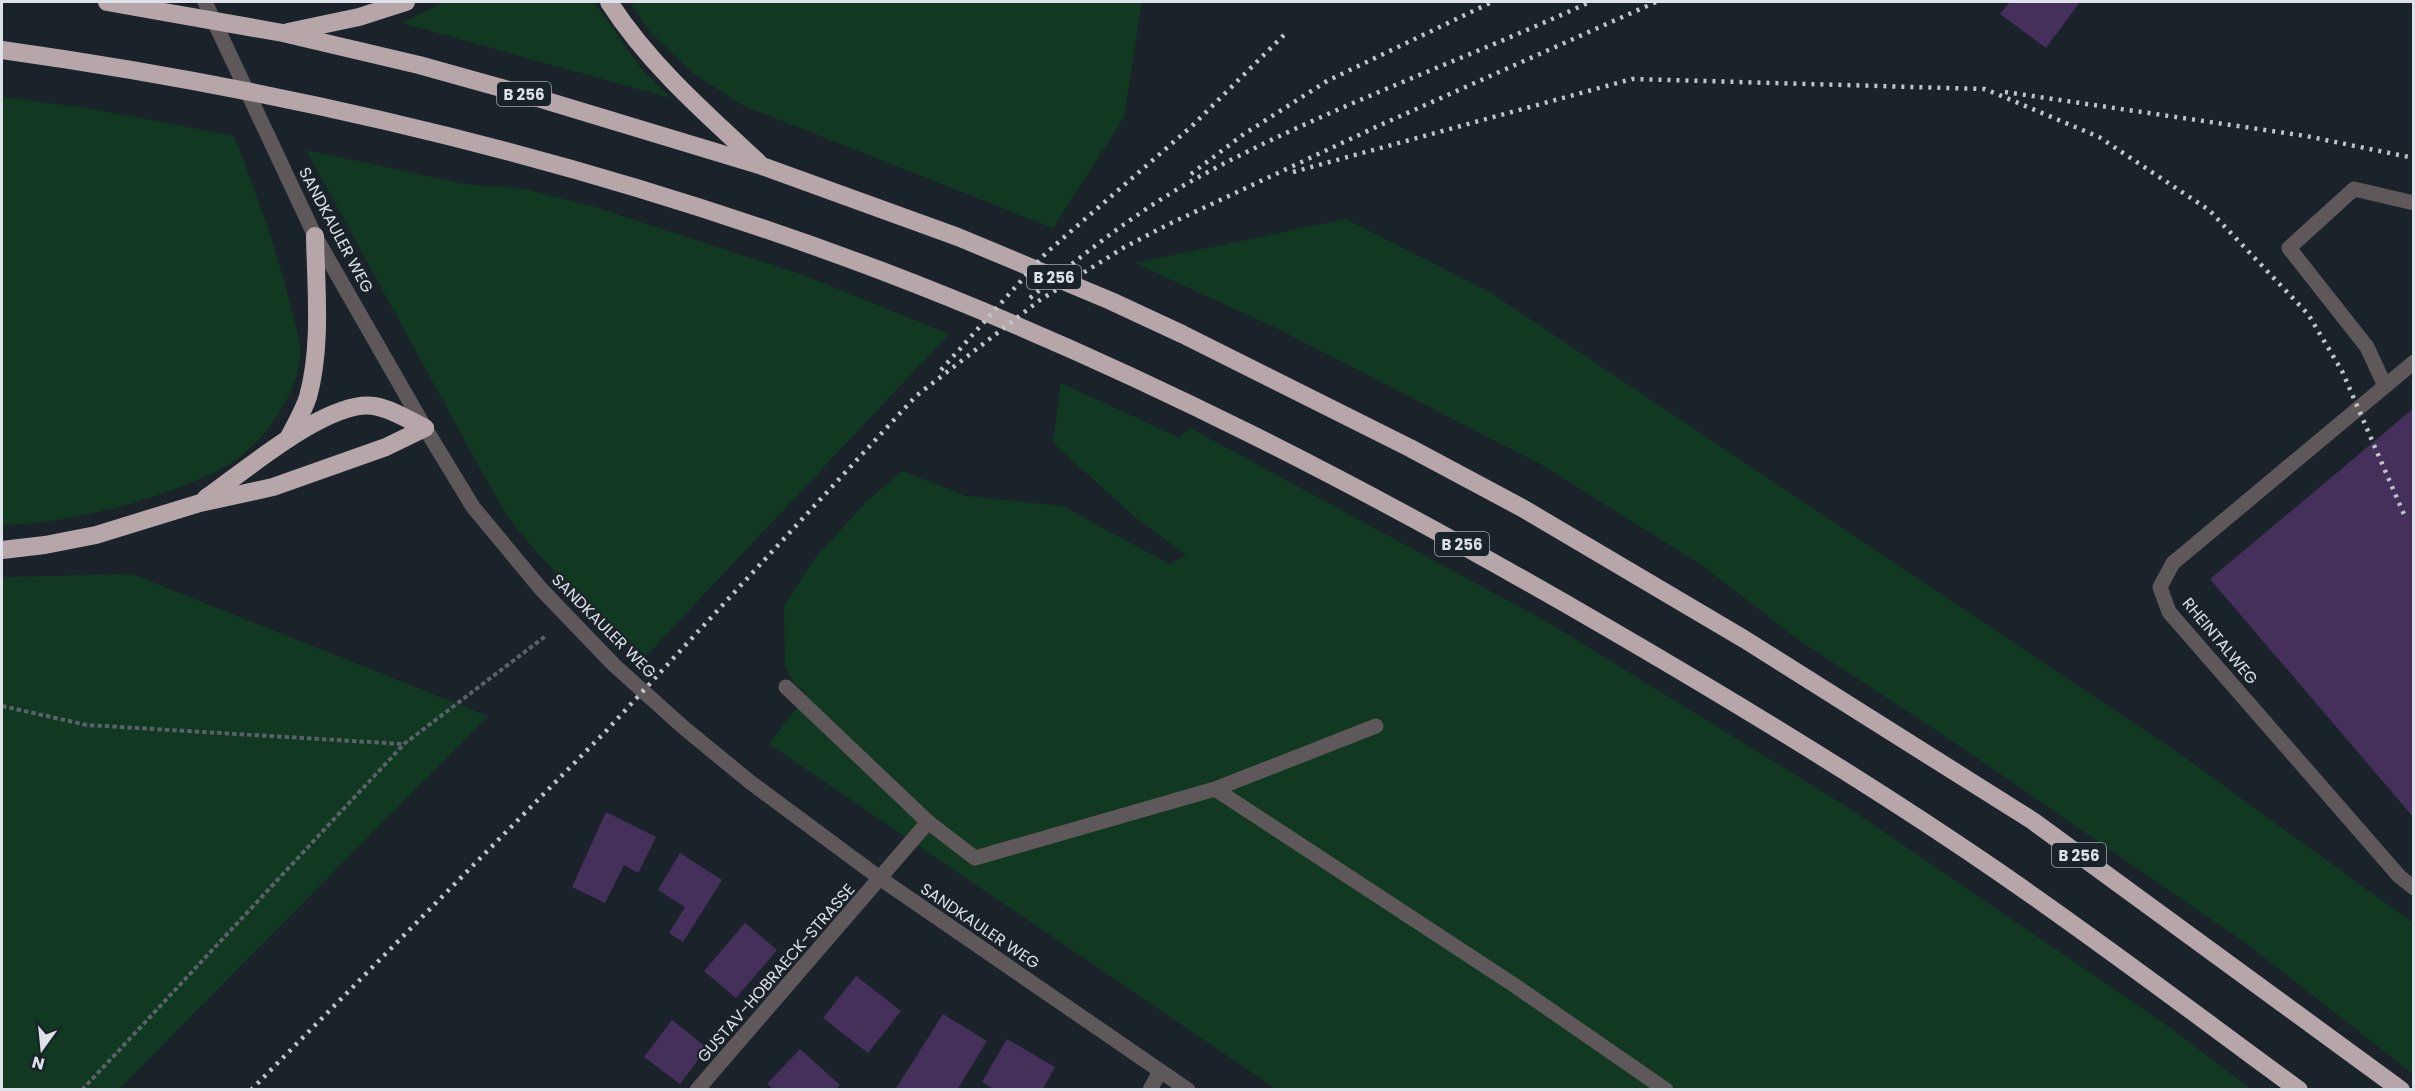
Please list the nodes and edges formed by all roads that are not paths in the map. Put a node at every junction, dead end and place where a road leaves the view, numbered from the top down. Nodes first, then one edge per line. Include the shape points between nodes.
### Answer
1 (107, 2) edge
2 (205, 2) edge
3 (406, 2) edge
4 (609, 2) edge
5 (283, 33) junction
6 (2, 50) edge
7 (762, 166) junction
8 (2414, 203) edge
9 (315, 236) junction
10 (2414, 362) edge
11 (2385, 386) junction
12 (425, 428) junction
13 (287, 440) junction
14 (200, 503) junction
15 (2, 550) edge
16 (786, 687) dead end
17 (1376, 726) dead end
18 (1215, 789) junction
19 (928, 822) junction
20 (881, 879) junction
21 (2414, 888) edge
22 (1160, 1071) junction
23 (697, 1089) edge
24 (1150, 1089) edge
25 (1188, 1089) edge
26 (1666, 1089) edge
27 (2299, 1089) edge
28 (2401, 1089) edge

1 - 5 highway, B 256
2 - 9 street, SANDKAULER WEG
3 - 5 highway
4 - 7 highway via 658,67
5 - 7 highway, B 256 via 534,97
6 - 27 highway, B 256 via 307,104 535,157 823,250 1022,328 1204,411 1376,498 1497,563 1714,690 1987,864
7 - 28 highway, B 256 via 858,199 1111,301 1246,365 1524,509 1744,639 2033,821
8 - 11 street via 2354,189 2289,248 2367,347
9 - 12 street, SANDKAULER WEG
9 - 13 highway via 312,376 301,415
10 - 11 street, RHEINTALWEG
11 - 21 street, RHEINTALWEG via 2173,563 2160,587 2169,612 2399,876
12 - 13 highway via 372,406 336,412
12 - 14 highway via 386,447 273,487
12 - 20 street, SANDKAULER WEG via 479,515 504,547 614,665 750,782
13 - 14 highway
14 - 15 highway via 96,535
16 - 19 street
17 - 18 street
18 - 19 street via 975,858
18 - 26 street
19 - 20 street, GUSTAV-HOBRAECK-STRASSE
20 - 22 street, SANDKAULER WEG
20 - 23 street, GUSTAV-HOBRAECK-STRASSE
22 - 24 street
22 - 25 street, SANDKAULER WEG

